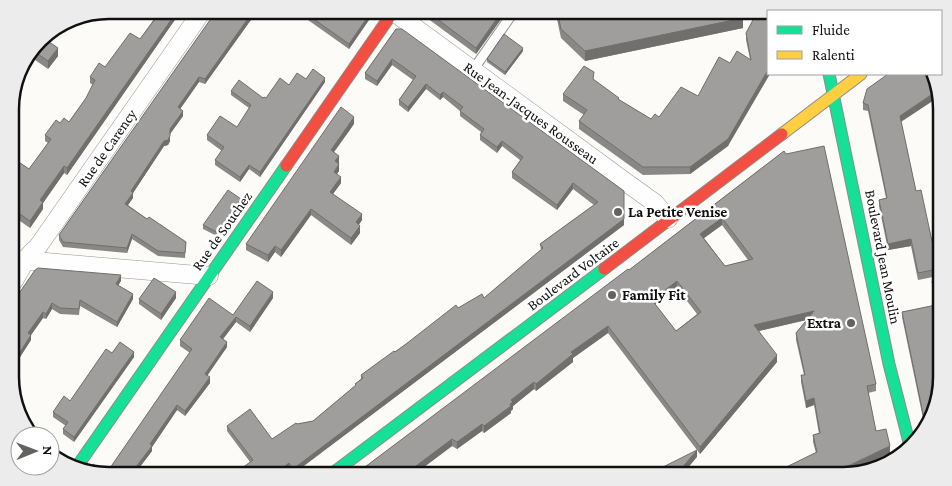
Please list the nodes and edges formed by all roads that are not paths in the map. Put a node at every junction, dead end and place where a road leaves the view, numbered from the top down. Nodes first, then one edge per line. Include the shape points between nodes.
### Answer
1 (197, 19) edge
2 (386, 19) edge
3 (403, 19) edge
4 (509, 19) edge
5 (473, 70) junction
6 (829, 75) edge
7 (861, 75) edge
8 (834, 95) junction
9 (668, 219) junction
10 (19, 258) edge
11 (19, 259) edge
12 (209, 276) junction
13 (908, 440) edge
14 (80, 462) edge
15 (341, 467) edge

1 - 10 street, Rue de Carency via 37,248
2 - 12 street, Rue de Souchez
3 - 5 street, Rue Jean-Jacques Rousseau
4 - 5 lane
5 - 9 street, Rue Jean-Jacques Rousseau via 655,203
6 - 8 street, Boulevard Jean Moulin
7 - 8 street, Boulevard Voltaire
8 - 9 street, Boulevard Voltaire
8 - 13 street, Boulevard Jean Moulin via 889,364
9 - 15 street, Boulevard Voltaire
11 - 12 street
12 - 14 street, Rue de Souchez

